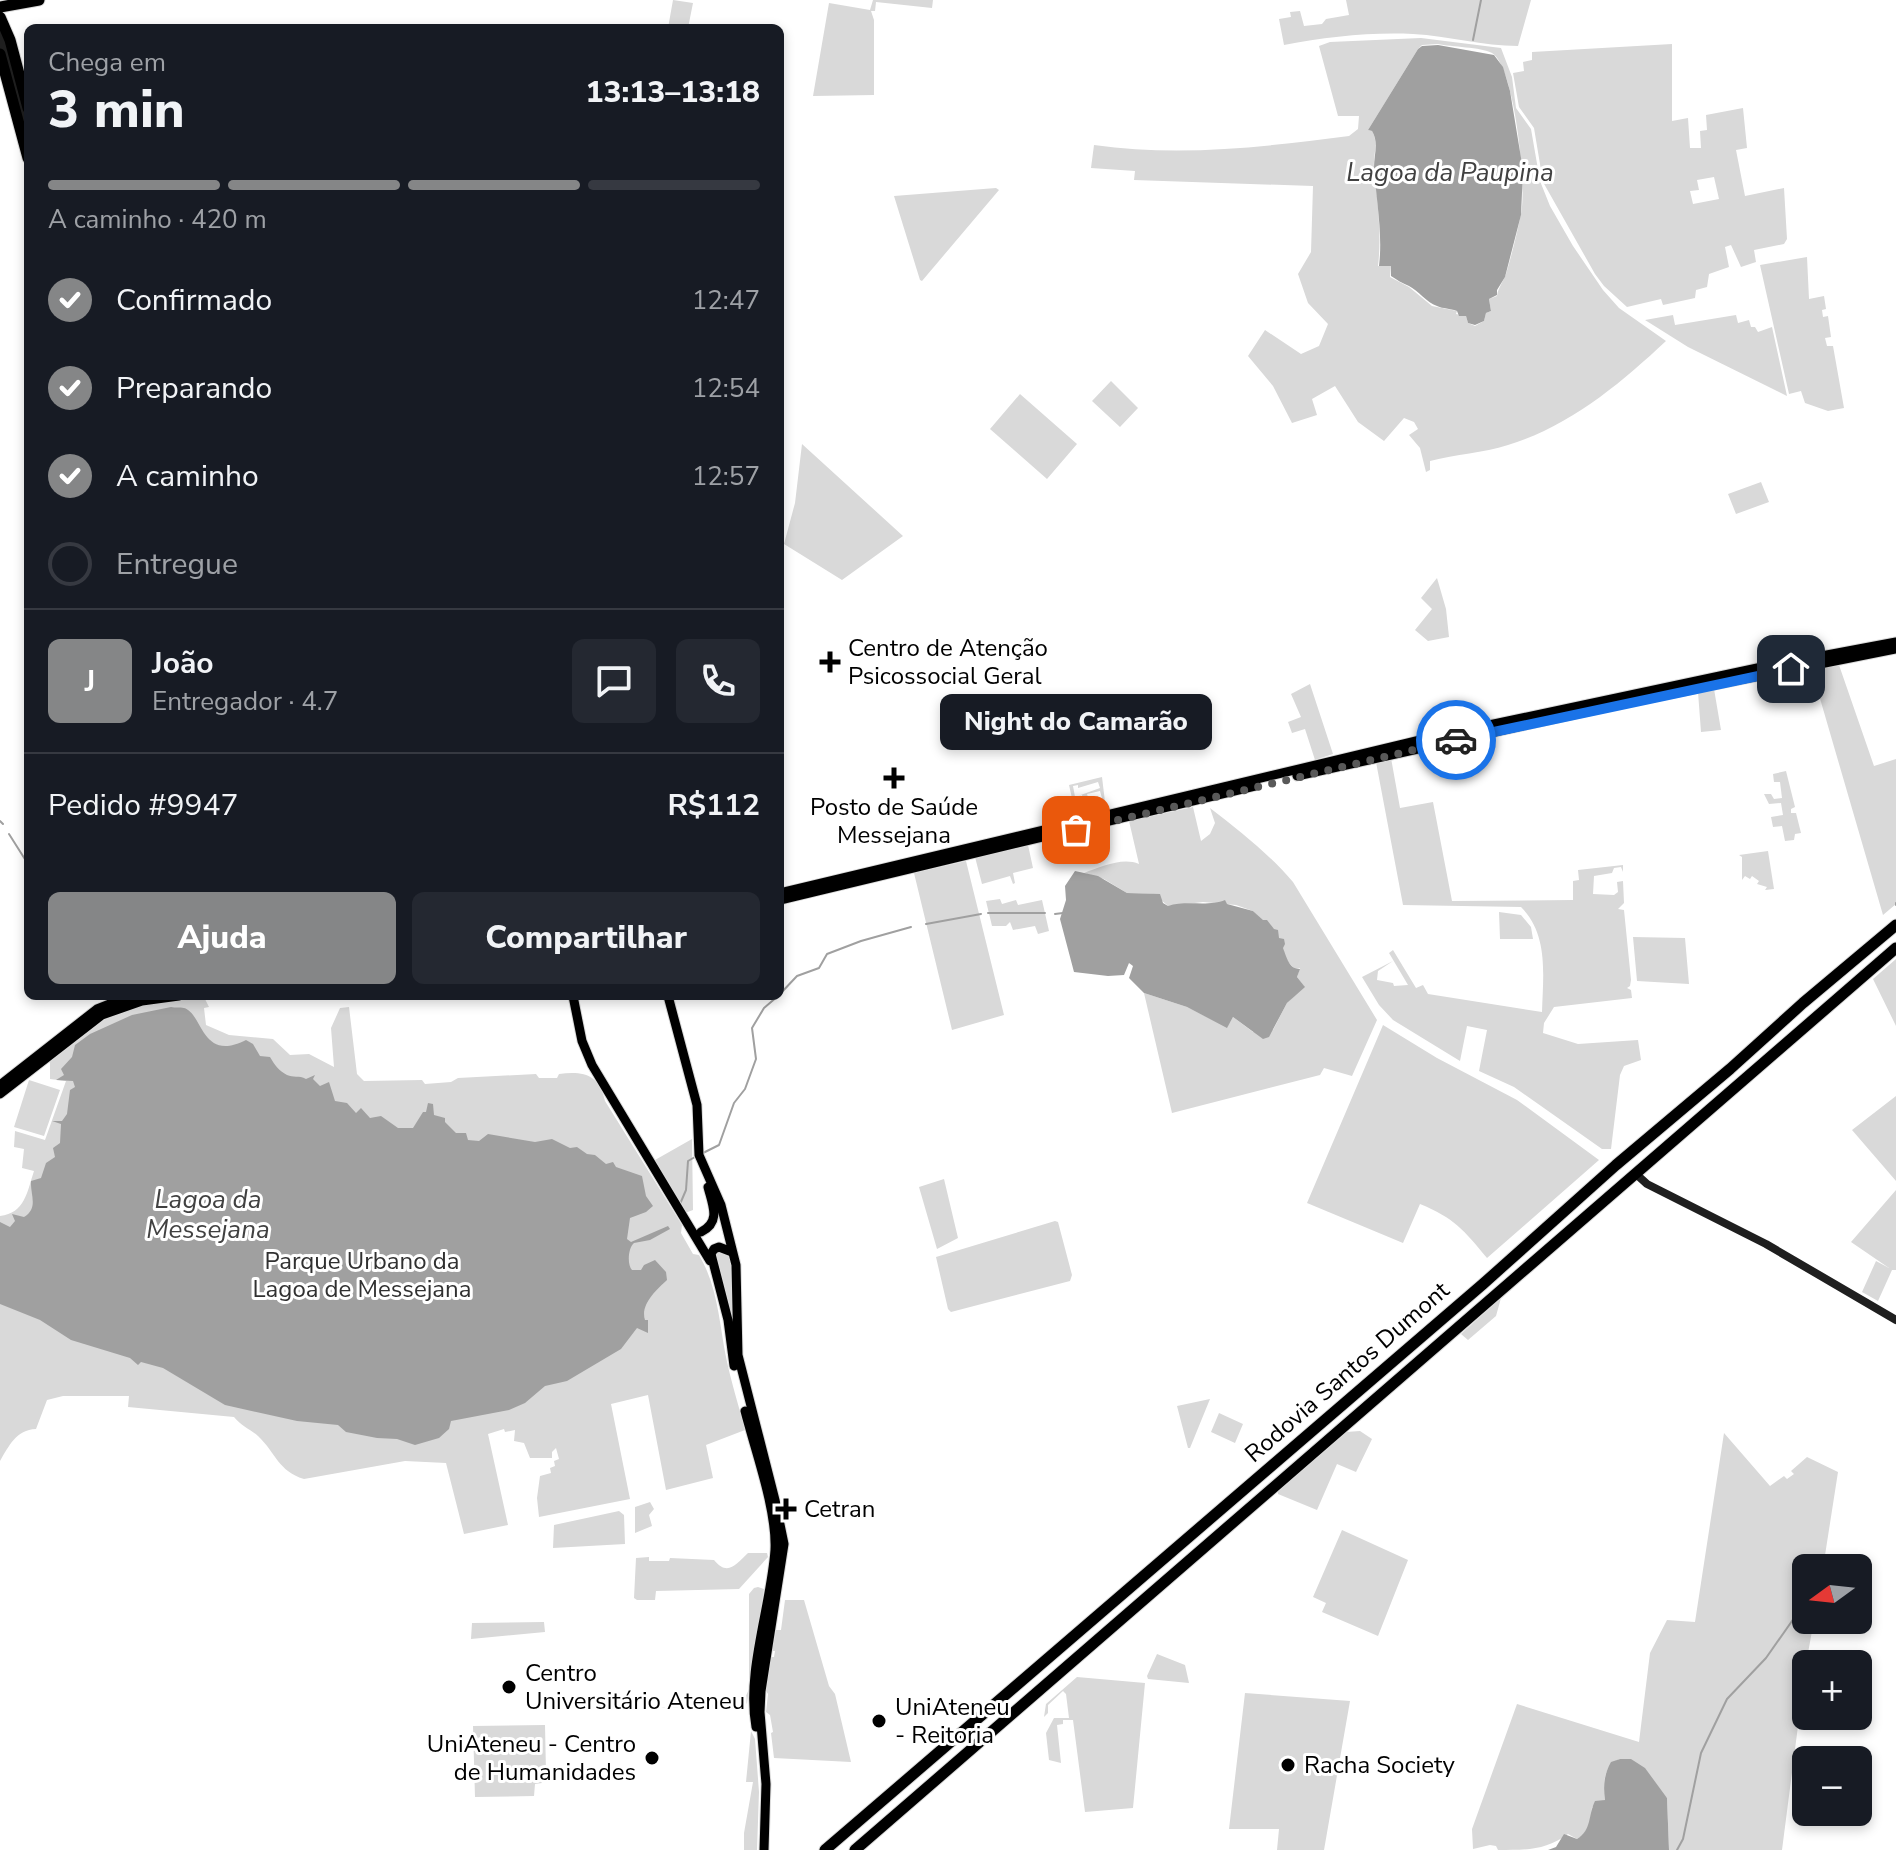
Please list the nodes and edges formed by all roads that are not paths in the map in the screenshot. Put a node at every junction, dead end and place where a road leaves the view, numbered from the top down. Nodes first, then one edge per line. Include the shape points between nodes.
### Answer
1 (39, 0) edge
2 (0, 7) edge
3 (0, 17) edge
4 (1, 37) edge
5 (0, 54) edge
6 (24, 93) edge
7 (24, 122) edge
8 (24, 143) edge
9 (1896, 642) edge
10 (1896, 649) edge
11 (1844, 654) junction
12 (1075, 827) junction
13 (784, 892) edge
14 (784, 899) edge
15 (1896, 925) edge
16 (1896, 948) edge
17 (120, 1000) edge
18 (149, 1000) edge
19 (574, 1000) edge
20 (669, 1000) edge
21 (0, 1085) edge
22 (0, 1094) edge
23 (703, 1166) junction
24 (1636, 1174) junction
25 (701, 1232) dead end
26 (733, 1253) junction
27 (713, 1268) junction
28 (1896, 1320) edge
29 (762, 1850) edge
30 (825, 1850) edge
31 (855, 1850) edge

1 - 2 highway
3 - 6 highway
4 - 7 main road
5 - 8 highway
9 - 11 main road
10 - 11 main road
11 - 12 main road via 1363,757
12 - 13 main road
12 - 14 main road
15 - 30 highway, Rodovia Santos Dumont
16 - 24 highway, Rodovia Santos Dumont
17 - 21 main road via 97,1009
18 - 22 main road via 102,1015
19 - 27 main road via 592,1065
20 - 23 main road via 697,1105
23 - 25 main road via 715,1214
23 - 26 main road via 721,1205
24 - 28 main road
24 - 31 highway, Rodovia Santos Dumont
26 - 27 main road via 725,1247 714,1249
26 - 29 main road via 738,1355 784,1548 761,1691 766,1784
27 - 29 main road via 774,1536 753,1698 762,1781

